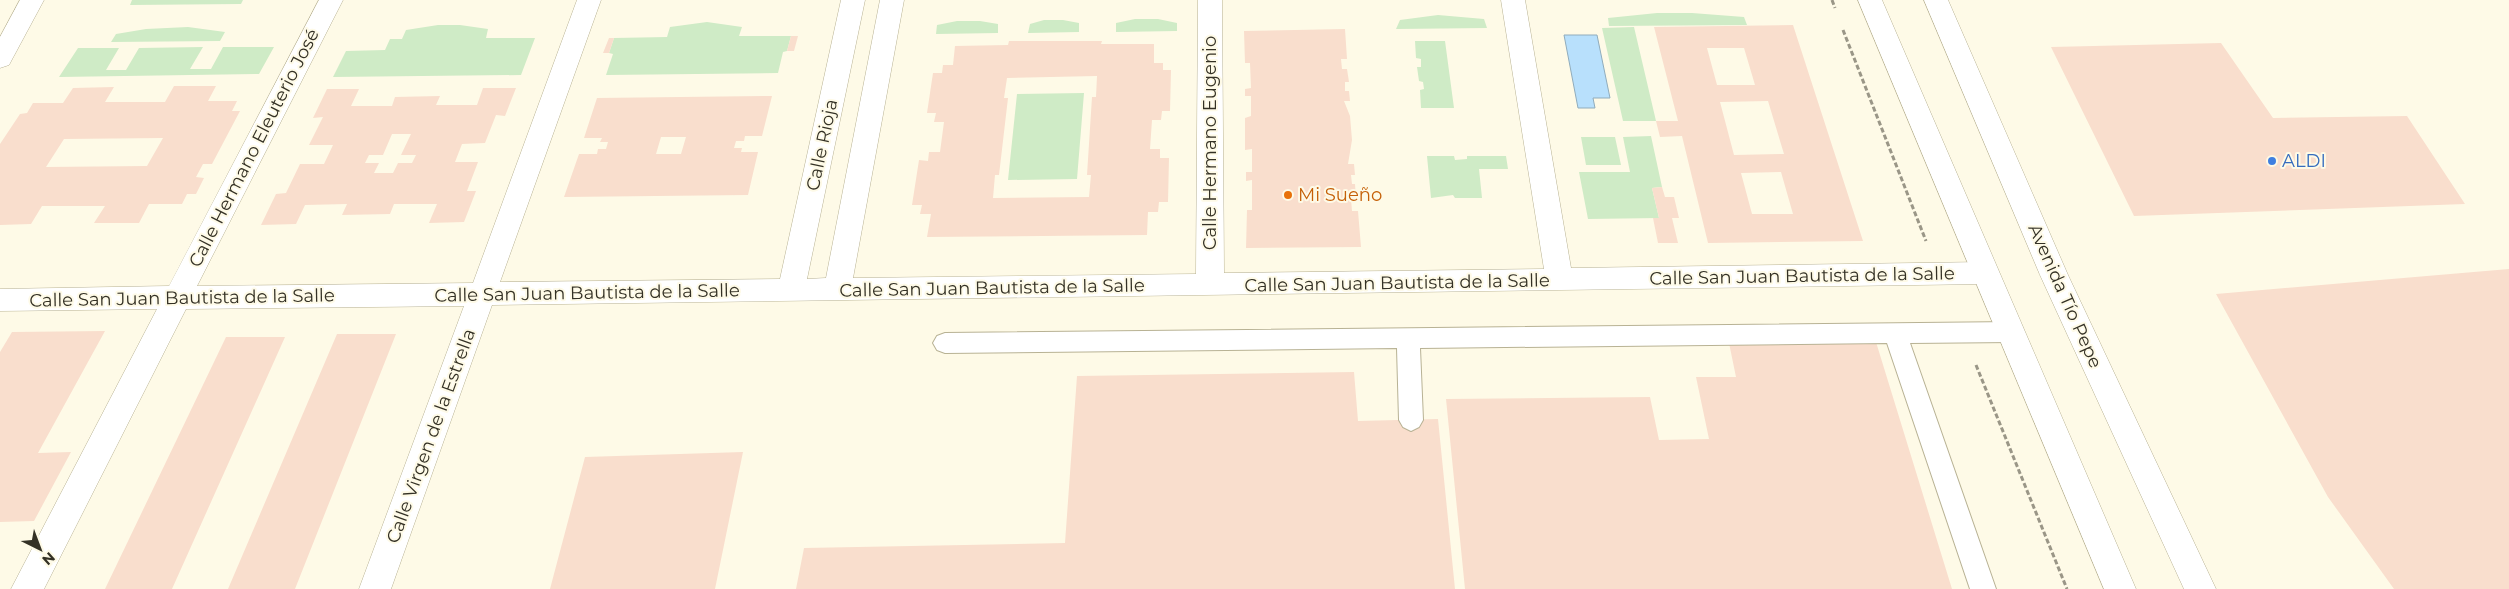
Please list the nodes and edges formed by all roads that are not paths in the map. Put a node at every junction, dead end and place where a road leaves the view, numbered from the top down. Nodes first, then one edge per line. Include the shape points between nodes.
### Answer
1 (32, 0) edge
2 (331, 0) edge
3 (589, 0) edge
4 (853, 0) edge
5 (892, 0) edge
6 (1210, 0) edge
7 (1513, 0) edge
8 (1870, 0) edge
9 (1936, 0) edge
10 (0, 59) edge
11 (1984, 273) junction
12 (1559, 280) junction
13 (1210, 285) junction
14 (791, 290) junction
15 (837, 290) junction
16 (482, 294) junction
17 (177, 298) junction
18 (0, 300) edge
19 (2012, 332) junction
20 (1895, 334) junction
21 (1408, 338) junction
22 (945, 343) dead end
23 (1412, 420) dead end
24 (26, 589) edge
25 (375, 589) edge
26 (1983, 589) edge
27 (2120, 589) edge
28 (2200, 589) edge

1 - 10 street
2 - 17 street, Calle Hermano Eleuterio José
3 - 16 street, Calle Virgen de la Estrella
4 - 14 street, Calle Rioja
5 - 15 street
6 - 13 street, Calle Hermano Eugenio
7 - 12 street
8 - 11 street
9 - 28 street, Avenida Tío Pepe via 2054,275
11 - 12 street, Calle San Juan Bautista de la Salle
11 - 19 street
12 - 13 street, Calle San Juan Bautista de la Salle
13 - 15 street, Calle San Juan Bautista de la Salle
14 - 15 street, Calle San Juan Bautista de la Salle
14 - 16 street, Calle San Juan Bautista de la Salle
16 - 17 street, Calle San Juan Bautista de la Salle
16 - 25 street, Calle Virgen de la Estrella
17 - 18 street, Calle San Juan Bautista de la Salle
17 - 24 street, Calle Hermano Eleuterio José
19 - 20 lane
19 - 27 street
20 - 21 lane
20 - 26 lane
21 - 22 lane
21 - 23 lane

